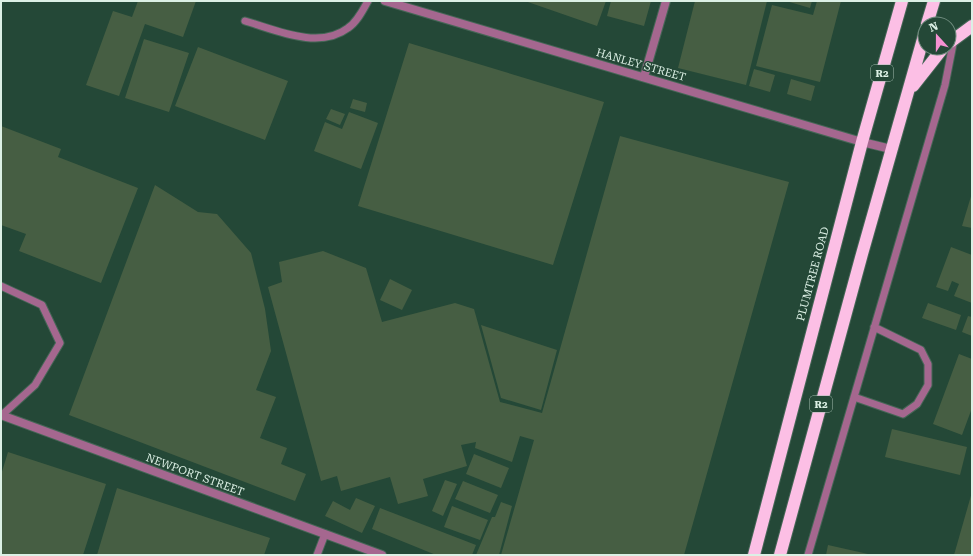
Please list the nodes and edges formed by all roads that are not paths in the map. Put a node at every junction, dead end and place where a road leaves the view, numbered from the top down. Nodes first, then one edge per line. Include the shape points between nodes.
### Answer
1 (368, 1) edge
2 (385, 1) edge
3 (666, 1) edge
4 (934, 1) edge
5 (902, 2) edge
6 (929, 16) edge
7 (245, 21) dead end
8 (972, 26) edge
9 (957, 37) edge
10 (918, 56) edge
11 (937, 56) edge
12 (949, 56) edge
13 (644, 77) junction
14 (908, 93) junction
15 (862, 142) junction
16 (891, 149) junction
17 (1, 286) edge
18 (874, 327) junction
19 (854, 397) junction
20 (2, 415) edge
21 (325, 534) junction
22 (317, 555) edge
23 (382, 555) edge
24 (754, 555) edge
25 (780, 555) edge
26 (808, 555) edge

1 - 7 lane via 360,16 348,28 325,38 296,36
2 - 13 street, HANLEY STREET
3 - 13 street
4 - 6 highway
5 - 15 highway, PLUMTREE ROAD / R2
8 - 9 highway
10 - 14 highway, R2
11 - 14 highway
12 - 18 lane via 945,85
13 - 15 street, HANLEY STREET
14 - 16 highway, R2
15 - 16 street, HANLEY STREET
15 - 24 highway, PLUMTREE ROAD / R2
16 - 25 highway, R2
17 - 20 lane via 42,305 60,344 35,385
18 - 19 lane
18 - 19 lane via 921,350 928,364 928,386 917,404 903,414
19 - 26 lane
20 - 21 street, NEWPORT STREET
21 - 22 lane
21 - 23 street, NEWPORT STREET

